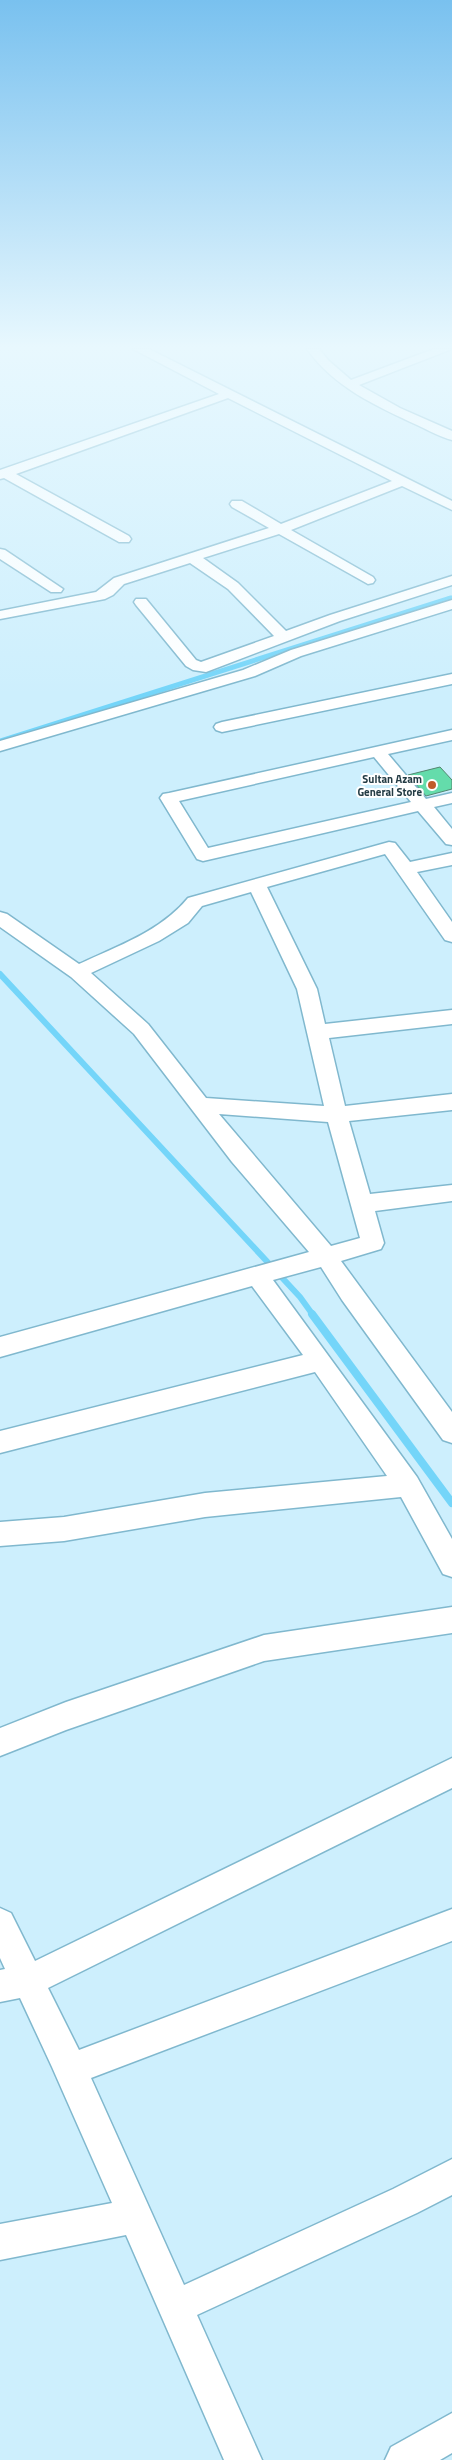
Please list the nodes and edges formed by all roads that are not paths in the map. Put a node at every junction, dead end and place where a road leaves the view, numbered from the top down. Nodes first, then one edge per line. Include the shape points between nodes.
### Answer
1 (31, 464) edge
2 (369, 464) edge
3 (2, 474) edge
4 (403, 481) junction
5 (237, 504) dead end
6 (452, 506) edge
7 (280, 529) junction
8 (124, 539) dead end
9 (0, 553) edge
10 (193, 558) junction
11 (368, 580) dead end
12 (452, 580) edge
13 (56, 589) dead end
14 (141, 602) dead end
15 (452, 604) edge
16 (0, 615) edge
17 (284, 638) junction
18 (452, 679) edge
19 (222, 727) dead end
20 (452, 735) edge
21 (0, 746) edge
22 (377, 751) junction
23 (452, 798) edge
24 (423, 806) junction
25 (452, 840) edge
26 (452, 859) edge
27 (406, 869) junction
28 (256, 883) junction
29 (0, 918) edge
30 (452, 936) edge
31 (78, 972) junction
32 (452, 1016) edge
33 (317, 1032) junction
34 (452, 1102) edge
35 (201, 1105) junction
36 (337, 1116) junction
37 (452, 1194) edge
38 (362, 1204) junction
39 (317, 1259) junction
40 (262, 1274) junction
41 (0, 1347) edge
42 (320, 1361) junction
43 (452, 1432) edge
44 (0, 1442) edge
45 (408, 1485) junction
46 (0, 1534) edge
47 (452, 1565) edge
48 (452, 1620) edge
49 (0, 1742) edge
50 (452, 1773) edge
51 (0, 1924) edge
52 (452, 1925) edge
53 (14, 1984) edge
54 (70, 2070) junction
55 (452, 2176) edge
56 (135, 2216) junction
57 (0, 2242) edge
58 (175, 2307) junction
59 (452, 2432) edge
60 (244, 2460) edge
61 (404, 2460) edge

1 - 3 street
2 - 4 street
3 - 8 street
4 - 6 street
4 - 7 street
5 - 7 street
7 - 10 street
7 - 11 street
9 - 13 street
10 - 16 street via 119,582 100,596
10 - 17 street via 233,586
12 - 17 street
14 - 17 street via 184,655 198,667
15 - 21 street via 296,653 248,673
18 - 19 street
20 - 22 street
22 - 24 street
22 - 24 street via 169,798 203,855
23 - 24 street
24 - 25 street
26 - 27 street
27 - 28 street via 389,847
27 - 30 street
28 - 31 street via 195,902 181,919 152,937
28 - 33 street via 307,989
29 - 31 street
31 - 35 street via 141,1029
32 - 33 street
33 - 36 street
34 - 36 street
35 - 36 street
35 - 39 street
36 - 38 street
37 - 38 street
38 - 39 street via 373,1242
39 - 40 street
39 - 43 street via 350,1293
40 - 41 street
40 - 42 street
42 - 44 street
42 - 45 street
45 - 46 street via 205,1505 64,1529
45 - 47 street
48 - 49 street via 264,1648
50 - 53 street
51 - 53 street
52 - 54 street
53 - 54 street
54 - 56 street
55 - 58 street via 405,2202
56 - 57 street
56 - 58 street
58 - 60 street
59 - 61 street

